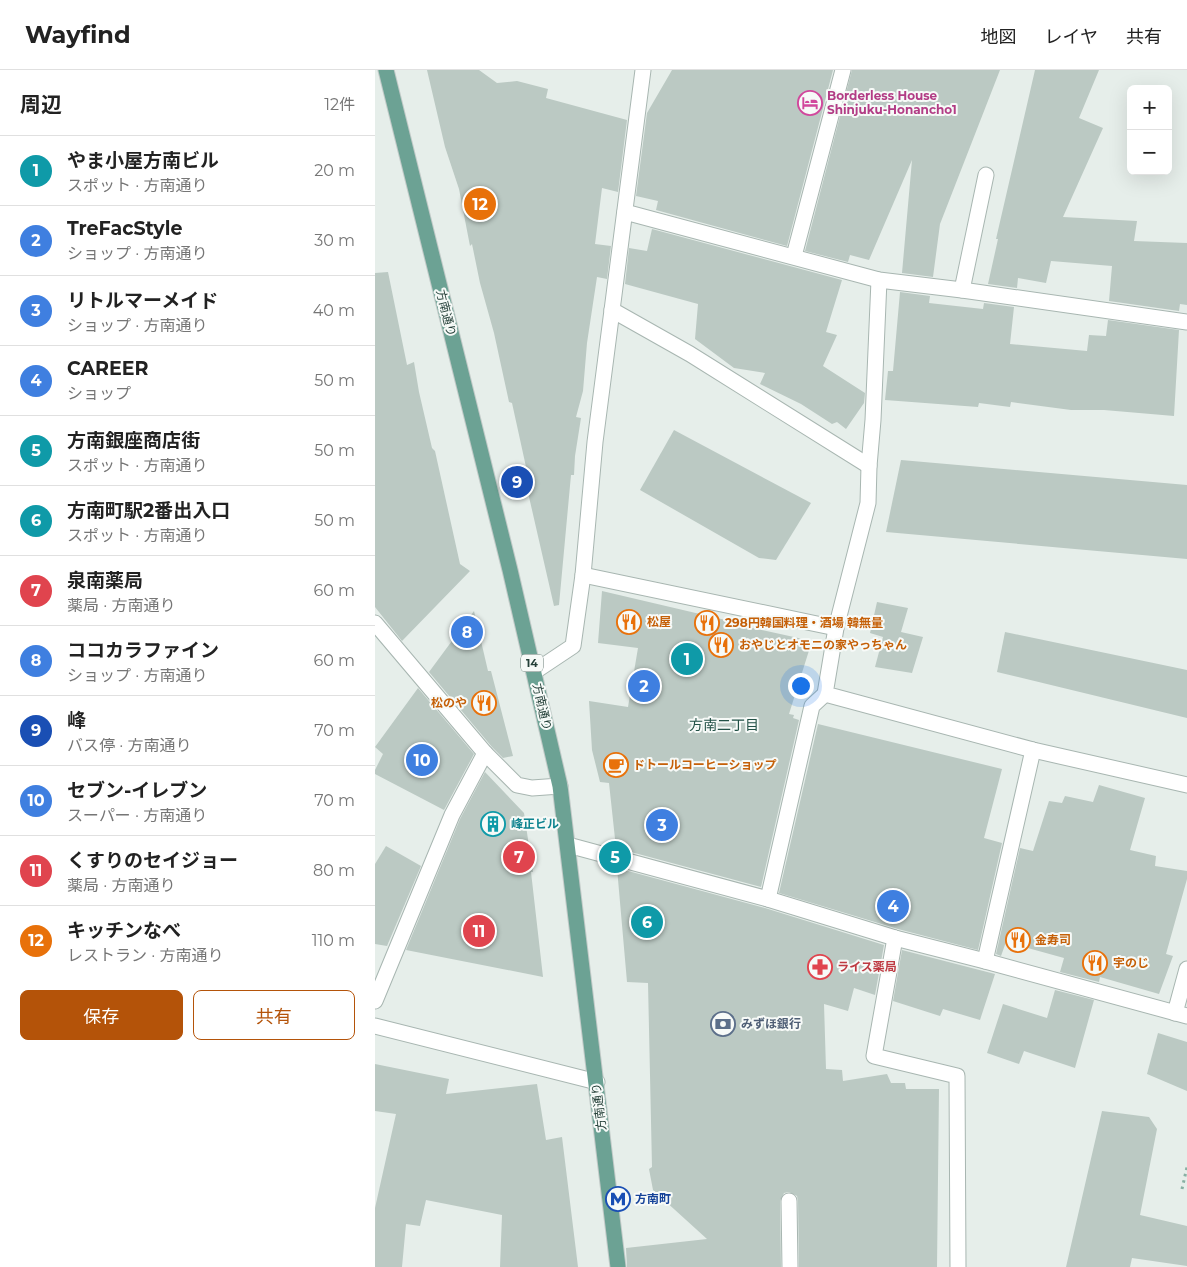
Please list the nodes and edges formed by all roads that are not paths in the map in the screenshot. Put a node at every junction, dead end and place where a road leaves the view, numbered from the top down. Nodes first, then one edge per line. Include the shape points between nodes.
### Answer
1 (385, 70) edge
2 (643, 70) edge
3 (843, 70) edge
4 (986, 175) dead end
5 (625, 212) junction
6 (794, 256) junction
7 (879, 280) junction
8 (962, 290) junction
9 (612, 310) junction
10 (1187, 322) edge
11 (869, 466) junction
12 (583, 574) junction
13 (375, 623) edge
14 (836, 628) junction
15 (534, 672) junction
16 (825, 694) junction
17 (1033, 750) junction
18 (485, 753) junction
19 (1187, 785) edge
20 (560, 786) junction
21 (568, 845) junction
22 (768, 899) junction
23 (895, 938) junction
24 (985, 961) junction
25 (1187, 969) edge
26 (375, 1001) edge
27 (1181, 1015) edge
28 (375, 1026) edge
29 (597, 1082) junction
30 (789, 1201) dead end
31 (618, 1267) edge
32 (790, 1267) edge
33 (958, 1267) edge

1 - 15 main road, 方南通り / 14
2 - 5 street
3 - 6 street
4 - 8 street
5 - 6 street
5 - 9 street
6 - 7 street
7 - 8 street
7 - 11 street
8 - 10 street
9 - 11 street via 690,354
9 - 12 street
11 - 14 street via 868,502
12 - 14 street
12 - 15 street via 573,646
13 - 18 street
14 - 16 street
15 - 20 main road, 方南通り / 14
16 - 17 street
16 - 22 street via 812,706
17 - 19 street
17 - 24 street
18 - 20 street via 517,784 532,788
18 - 26 street via 452,815
20 - 21 main road, 方南通り / 14
21 - 22 street
21 - 29 main road, 方南通り / 14
22 - 23 street
23 - 24 street
23 - 33 street via 874,1056 957,1076
24 - 27 street
25 - 27 street
28 - 29 street
29 - 31 main road, 方南通り / 14
30 - 32 street

